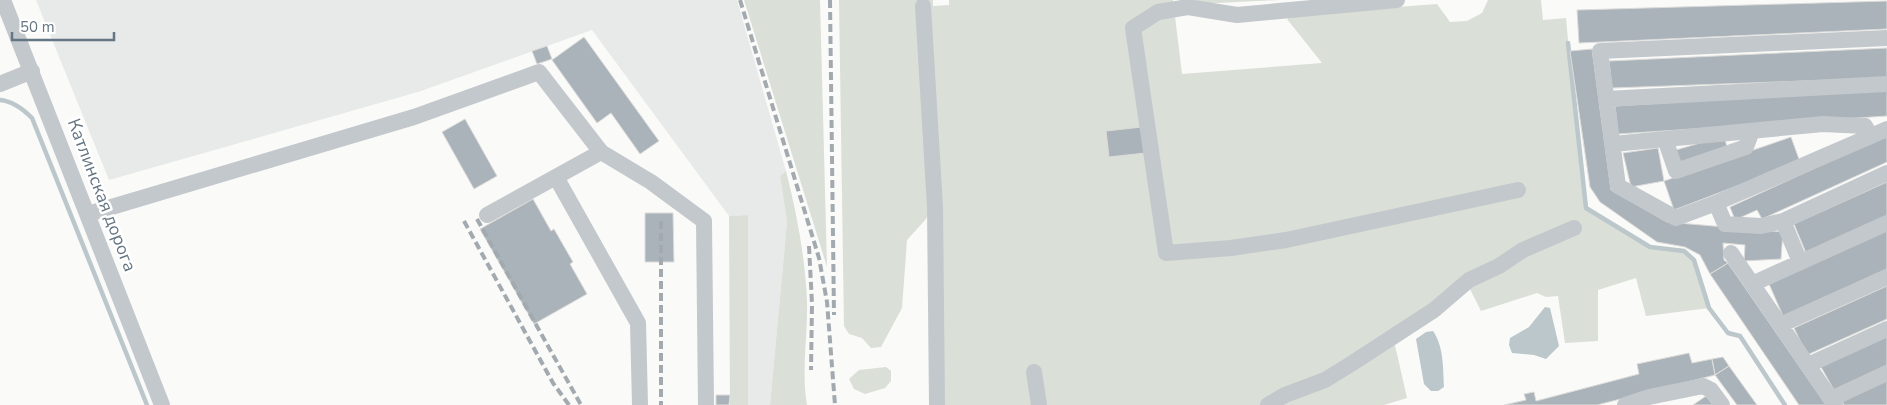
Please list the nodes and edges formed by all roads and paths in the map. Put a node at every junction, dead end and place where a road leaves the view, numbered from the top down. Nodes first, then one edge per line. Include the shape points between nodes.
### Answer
1 (3, 0) edge
2 (1397, 0) edge
3 (1186, 4) edge
4 (923, 6) dead end
5 (1887, 38) edge
6 (32, 71) junction
7 (0, 84) edge
8 (1887, 84) edge
9 (1606, 99) junction
10 (1887, 129) edge
11 (1752, 131) junction
12 (1871, 136) junction
13 (1666, 139) junction
14 (1613, 144) junction
15 (601, 152) junction
16 (1887, 173) edge
17 (556, 177) junction
18 (1518, 190) dead end
19 (1716, 203) junction
20 (88, 214) junction
21 (487, 215) dead end
22 (1783, 221) junction
23 (1887, 223) edge
24 (1574, 228) dead end
25 (1731, 253) dead end
26 (1800, 262) junction
27 (1887, 277) edge
28 (1752, 284) junction
29 (1780, 325) junction
30 (1887, 328) edge
31 (1808, 365) junction
32 (1034, 372) dead end
33 (1887, 372) edge
34 (1677, 398) edge
35 (1833, 402) edge
36 (162, 405) edge
37 (640, 405) edge
38 (706, 405) edge
39 (937, 405) edge
40 (1039, 405) edge
41 (1268, 405) edge
42 (1625, 405) edge
43 (1722, 405) edge

1 - 6 street, Катлинская дорога
2 - 3 street via 1237,15
3 - 18 street via 1158,12 1134,28 1166,253 1286,240
4 - 39 street via 935,207
5 - 9 street via 1600,51
6 - 7 street
6 - 20 street, Катлинская дорога
8 - 9 street
9 - 14 street
10 - 12 street
11 - 12 street via 1823,124 1865,126
11 - 13 street
11 - 13 street via 1746,146 1676,172
12 - 19 street
13 - 14 street
14 - 19 street via 1618,186 1676,218
15 - 17 street
15 - 20 street via 539,72 414,117
15 - 38 street via 651,182 704,221
16 - 22 street
17 - 21 street
17 - 37 street via 638,323
19 - 22 street via 1725,224 1761,226
20 - 36 street, Катлинская дорога
22 - 26 street
23 - 26 street
24 - 41 street via 1523,250 1469,280 1434,310 1351,364 1325,380 1285,394
25 - 28 street
26 - 28 street
27 - 29 street
28 - 29 street
29 - 31 street
30 - 31 street
31 - 35 street
32 - 40 street
33 - 35 street
34 - 42 street via 1649,397
34 - 43 street via 1703,386 1711,390

